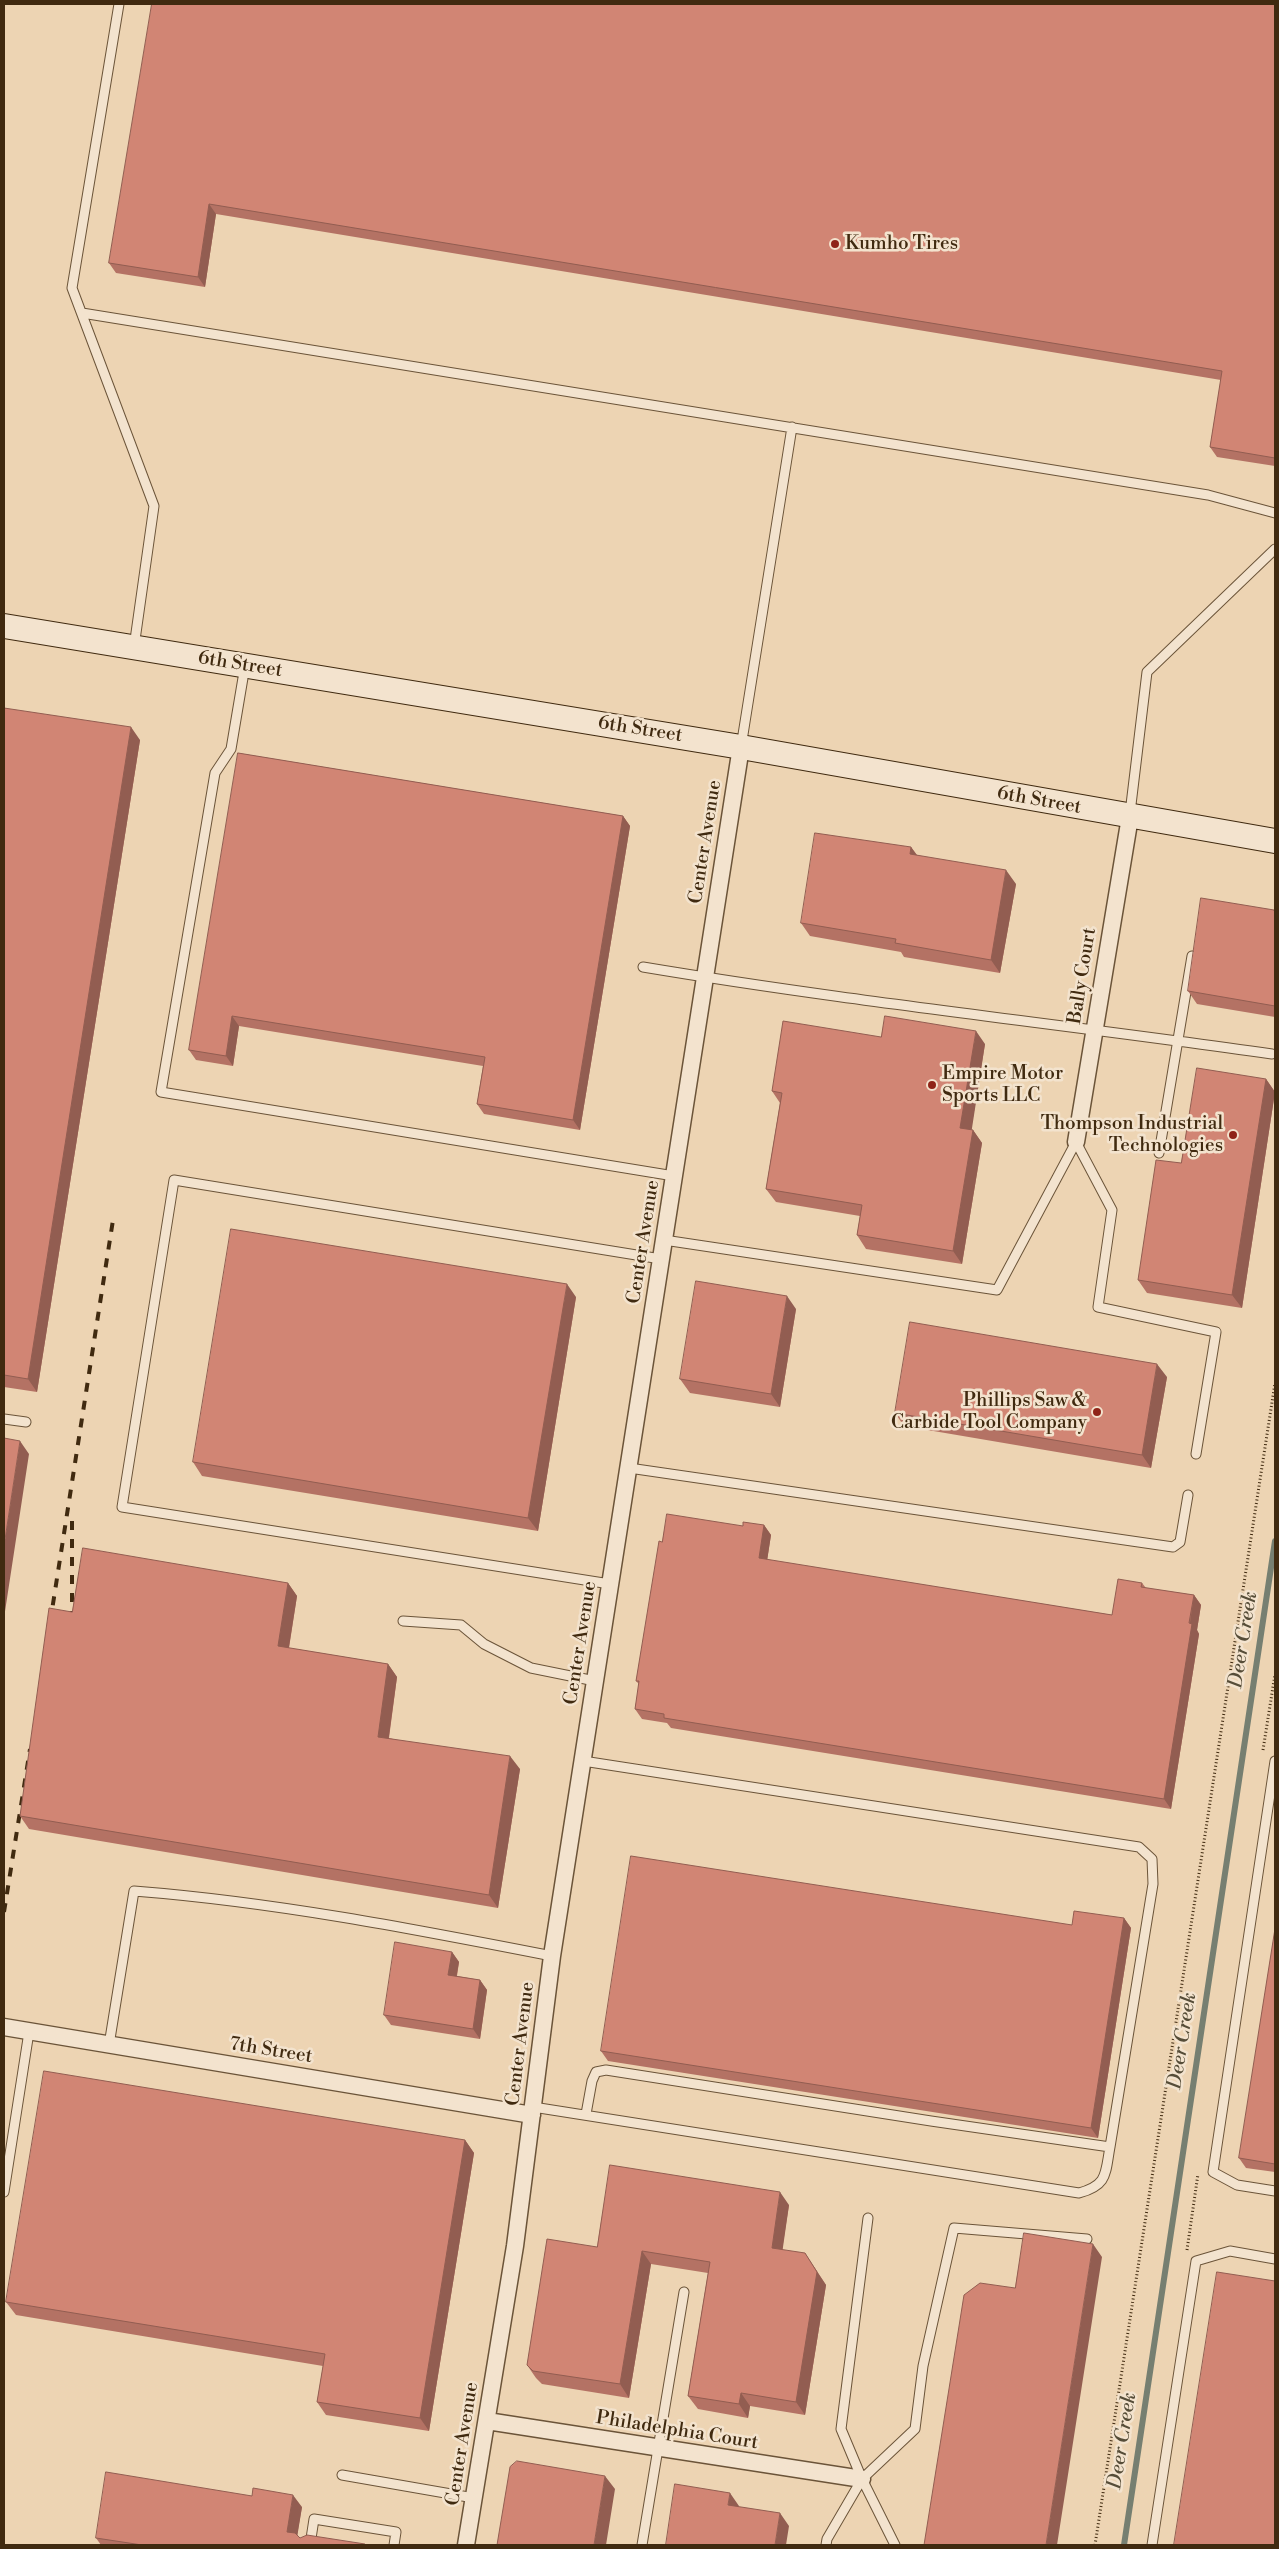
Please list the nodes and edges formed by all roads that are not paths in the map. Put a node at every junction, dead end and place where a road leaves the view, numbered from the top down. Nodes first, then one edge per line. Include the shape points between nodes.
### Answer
1 (119, 4) edge
2 (82, 313) junction
3 (792, 427) junction
4 (1275, 513) edge
5 (1275, 549) edge
6 (4, 626) edge
7 (134, 648) junction
8 (245, 666) junction
9 (741, 747) junction
10 (1130, 817) junction
11 (1275, 841) edge
12 (1192, 956) edge
13 (643, 967) dead end
14 (705, 977) junction
15 (1095, 1028) junction
16 (1177, 1040) junction
17 (1272, 1054) dead end
18 (1076, 1142) junction
19 (1159, 1153) dead end
20 (674, 1176) junction
21 (664, 1240) junction
22 (661, 1259) junction
23 (4, 1419) edge
24 (26, 1422) dead end
25 (1196, 1454) dead end
26 (629, 1468) junction
27 (1188, 1495) dead end
28 (610, 1584) junction
29 (403, 1621) dead end
30 (595, 1681) junction
31 (583, 1761) junction
32 (1275, 1762) edge
33 (552, 1956) junction
34 (4, 2027) edge
35 (29, 2032) junction
36 (109, 2045) junction
37 (532, 2111) junction
38 (586, 2114) junction
39 (1110, 2147) junction
40 (1275, 2191) edge
41 (4, 2192) edge
42 (868, 2218) dead end
43 (1087, 2240) dead end
44 (1275, 2259) edge
45 (684, 2292) dead end
46 (487, 2421) junction
47 (659, 2448) junction
48 (342, 2475) dead end
49 (862, 2479) junction
50 (474, 2498) junction
51 (310, 2545) edge
52 (394, 2545) edge
53 (466, 2545) edge
54 (642, 2545) edge
55 (826, 2545) edge
56 (895, 2545) edge
57 (1152, 2545) edge

1 - 2 lane via 72,288
2 - 3 lane
2 - 7 lane via 154,506
3 - 4 lane via 1208,495
3 - 9 lane
5 - 10 lane via 1147,672
6 - 7 main road, 6th Street
7 - 8 main road, 6th Street
8 - 9 main road, 6th Street
8 - 20 lane via 231,749 215,773 161,1092
9 - 10 main road, 6th Street
9 - 14 street, Center Avenue
10 - 11 main road, 6th Street
10 - 15 street, Bally Court
12 - 16 lane
13 - 14 lane
14 - 15 lane via 900,1006
14 - 20 street, Center Avenue
15 - 16 lane
15 - 18 street, Bally Court
16 - 17 lane
16 - 19 lane
18 - 21 lane via 997,1290
18 - 25 lane via 1112,1210 1098,1307 1216,1332
20 - 21 street, Center Avenue
21 - 22 street, Center Avenue
22 - 26 street, Center Avenue
22 - 28 lane via 174,1180 122,1507
23 - 24 lane
26 - 27 lane via 1173,1547 1180,1542
26 - 28 street, Center Avenue
28 - 30 street, Center Avenue
29 - 30 lane via 461,1625 484,1644 531,1668
30 - 31 street, Center Avenue
31 - 33 street, Center Avenue
31 - 39 lane via 1139,1847 1152,1859 1153,1884
32 - 40 lane via 1213,2172 1237,2185
33 - 36 lane via 428,1932 203,1896 134,1891
33 - 37 street, Center Avenue
34 - 35 street, 7th Street
35 - 36 street, 7th Street
35 - 41 lane
36 - 37 street, 7th Street
37 - 38 lane
37 - 46 street, Center Avenue via 515,2246
38 - 39 lane via 1078,2193 1095,2188 1105,2175
38 - 39 lane via 596,2072 606,2070
42 - 49 lane via 841,2429
43 - 49 lane via 954,2228 923,2366 915,2429
44 - 57 lane via 1230,2251 1196,2261
45 - 47 lane
46 - 47 street, Philadelphia Court
46 - 50 street, Center Avenue
47 - 49 street, Philadelphia Court
47 - 54 lane
48 - 50 lane
49 - 55 lane
49 - 56 lane
50 - 53 street, Center Avenue
51 - 52 lane via 314,2519 396,2532

